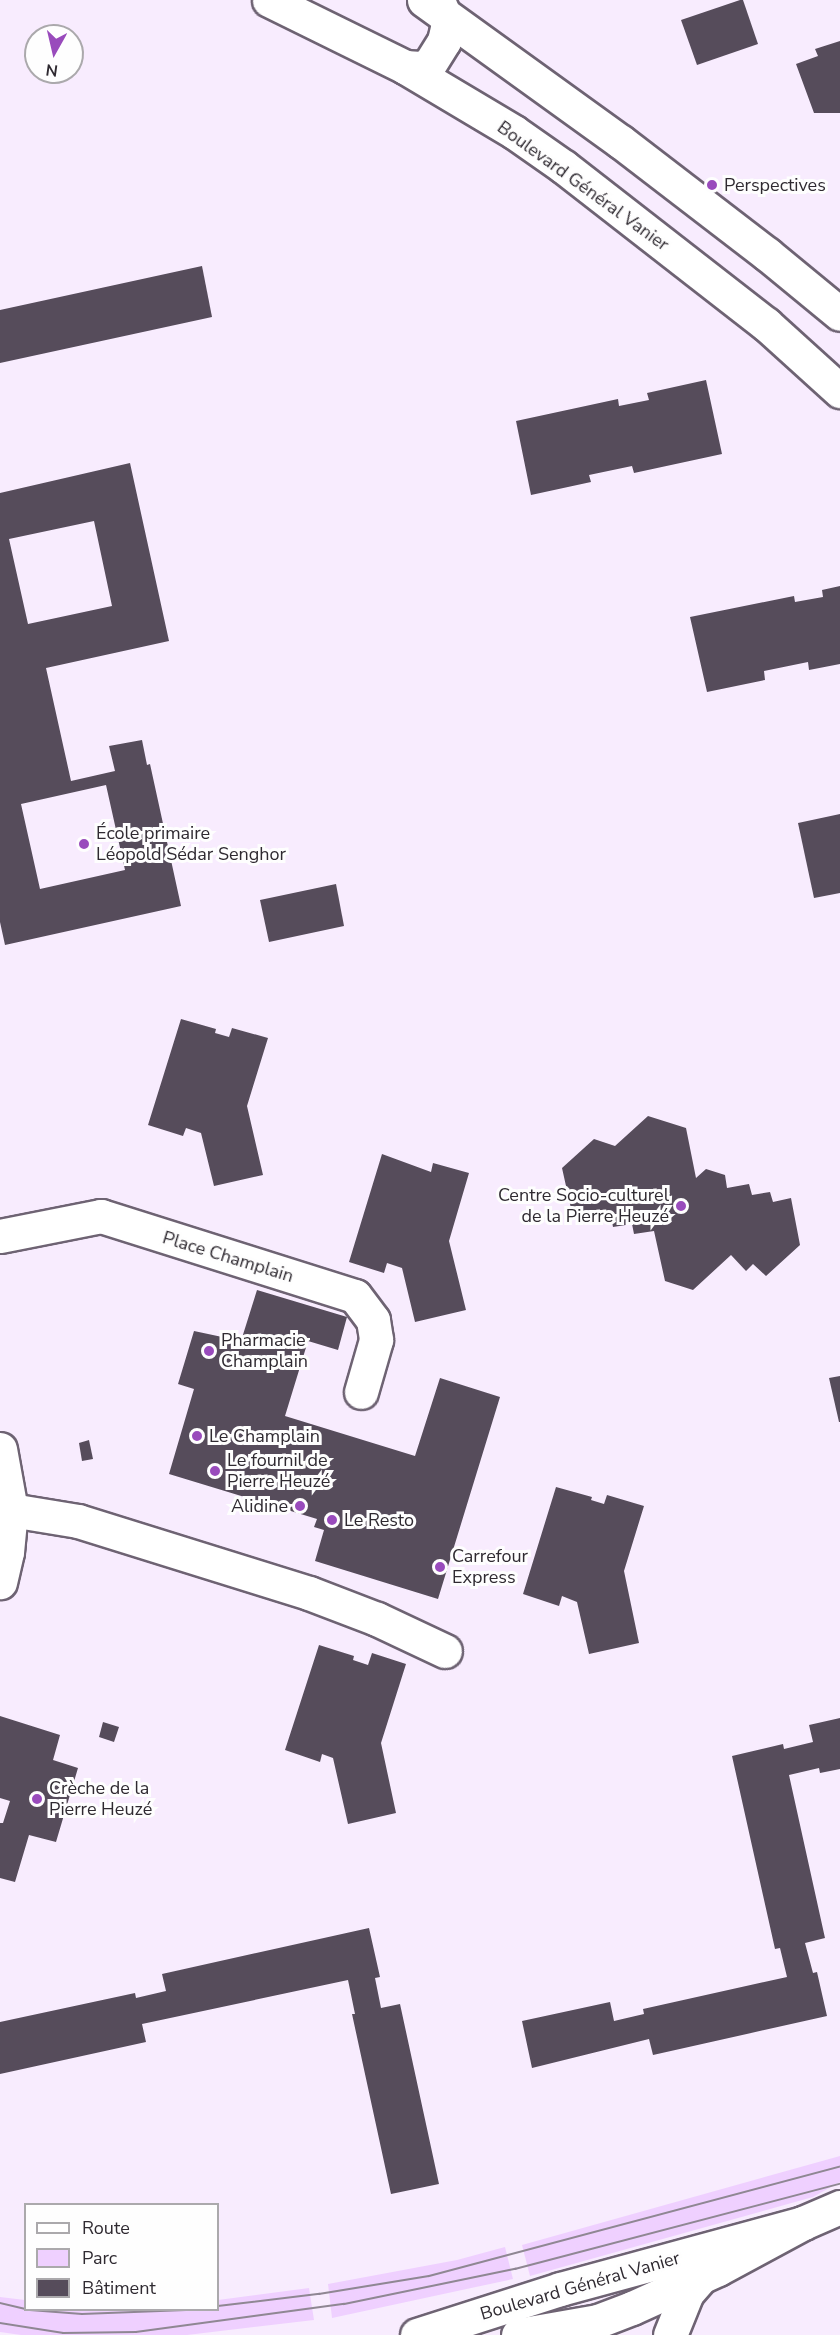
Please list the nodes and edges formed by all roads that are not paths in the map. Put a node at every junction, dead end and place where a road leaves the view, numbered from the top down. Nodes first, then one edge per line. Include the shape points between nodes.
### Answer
1 (269, 0) edge
2 (436, 5) edge
3 (405, 67) junction
4 (840, 314) edge
5 (840, 392) edge
6 (0, 1236) edge
7 (361, 1392) dead end
8 (0, 1449) edge
9 (11, 1510) junction
10 (0, 1582) edge
11 (445, 1650) dead end
12 (840, 2207) edge
13 (705, 2262) junction
14 (560, 2289) junction
15 (600, 2323) edge
16 (417, 2335) edge
17 (519, 2335) edge
18 (669, 2335) edge

1 - 3 street, Boulevard Général Vanier
2 - 3 street via 447,33 435,58 424,68
2 - 4 street via 703,204
3 - 5 street, Boulevard Général Vanier via 564,167 766,324
6 - 7 street, Place Champlain via 101,1216 355,1296 372,1320 376,1340
8 - 9 street
9 - 10 street
9 - 11 street via 78,1521 309,1593
12 - 13 street, Boulevard Général Vanier
13 - 14 street, Boulevard Général Vanier
13 - 15 street, Boulevard Général Vanier
13 - 18 street
14 - 15 street via 582,2296
14 - 16 street, Boulevard Général Vanier
15 - 17 street, Boulevard Général Vanier

